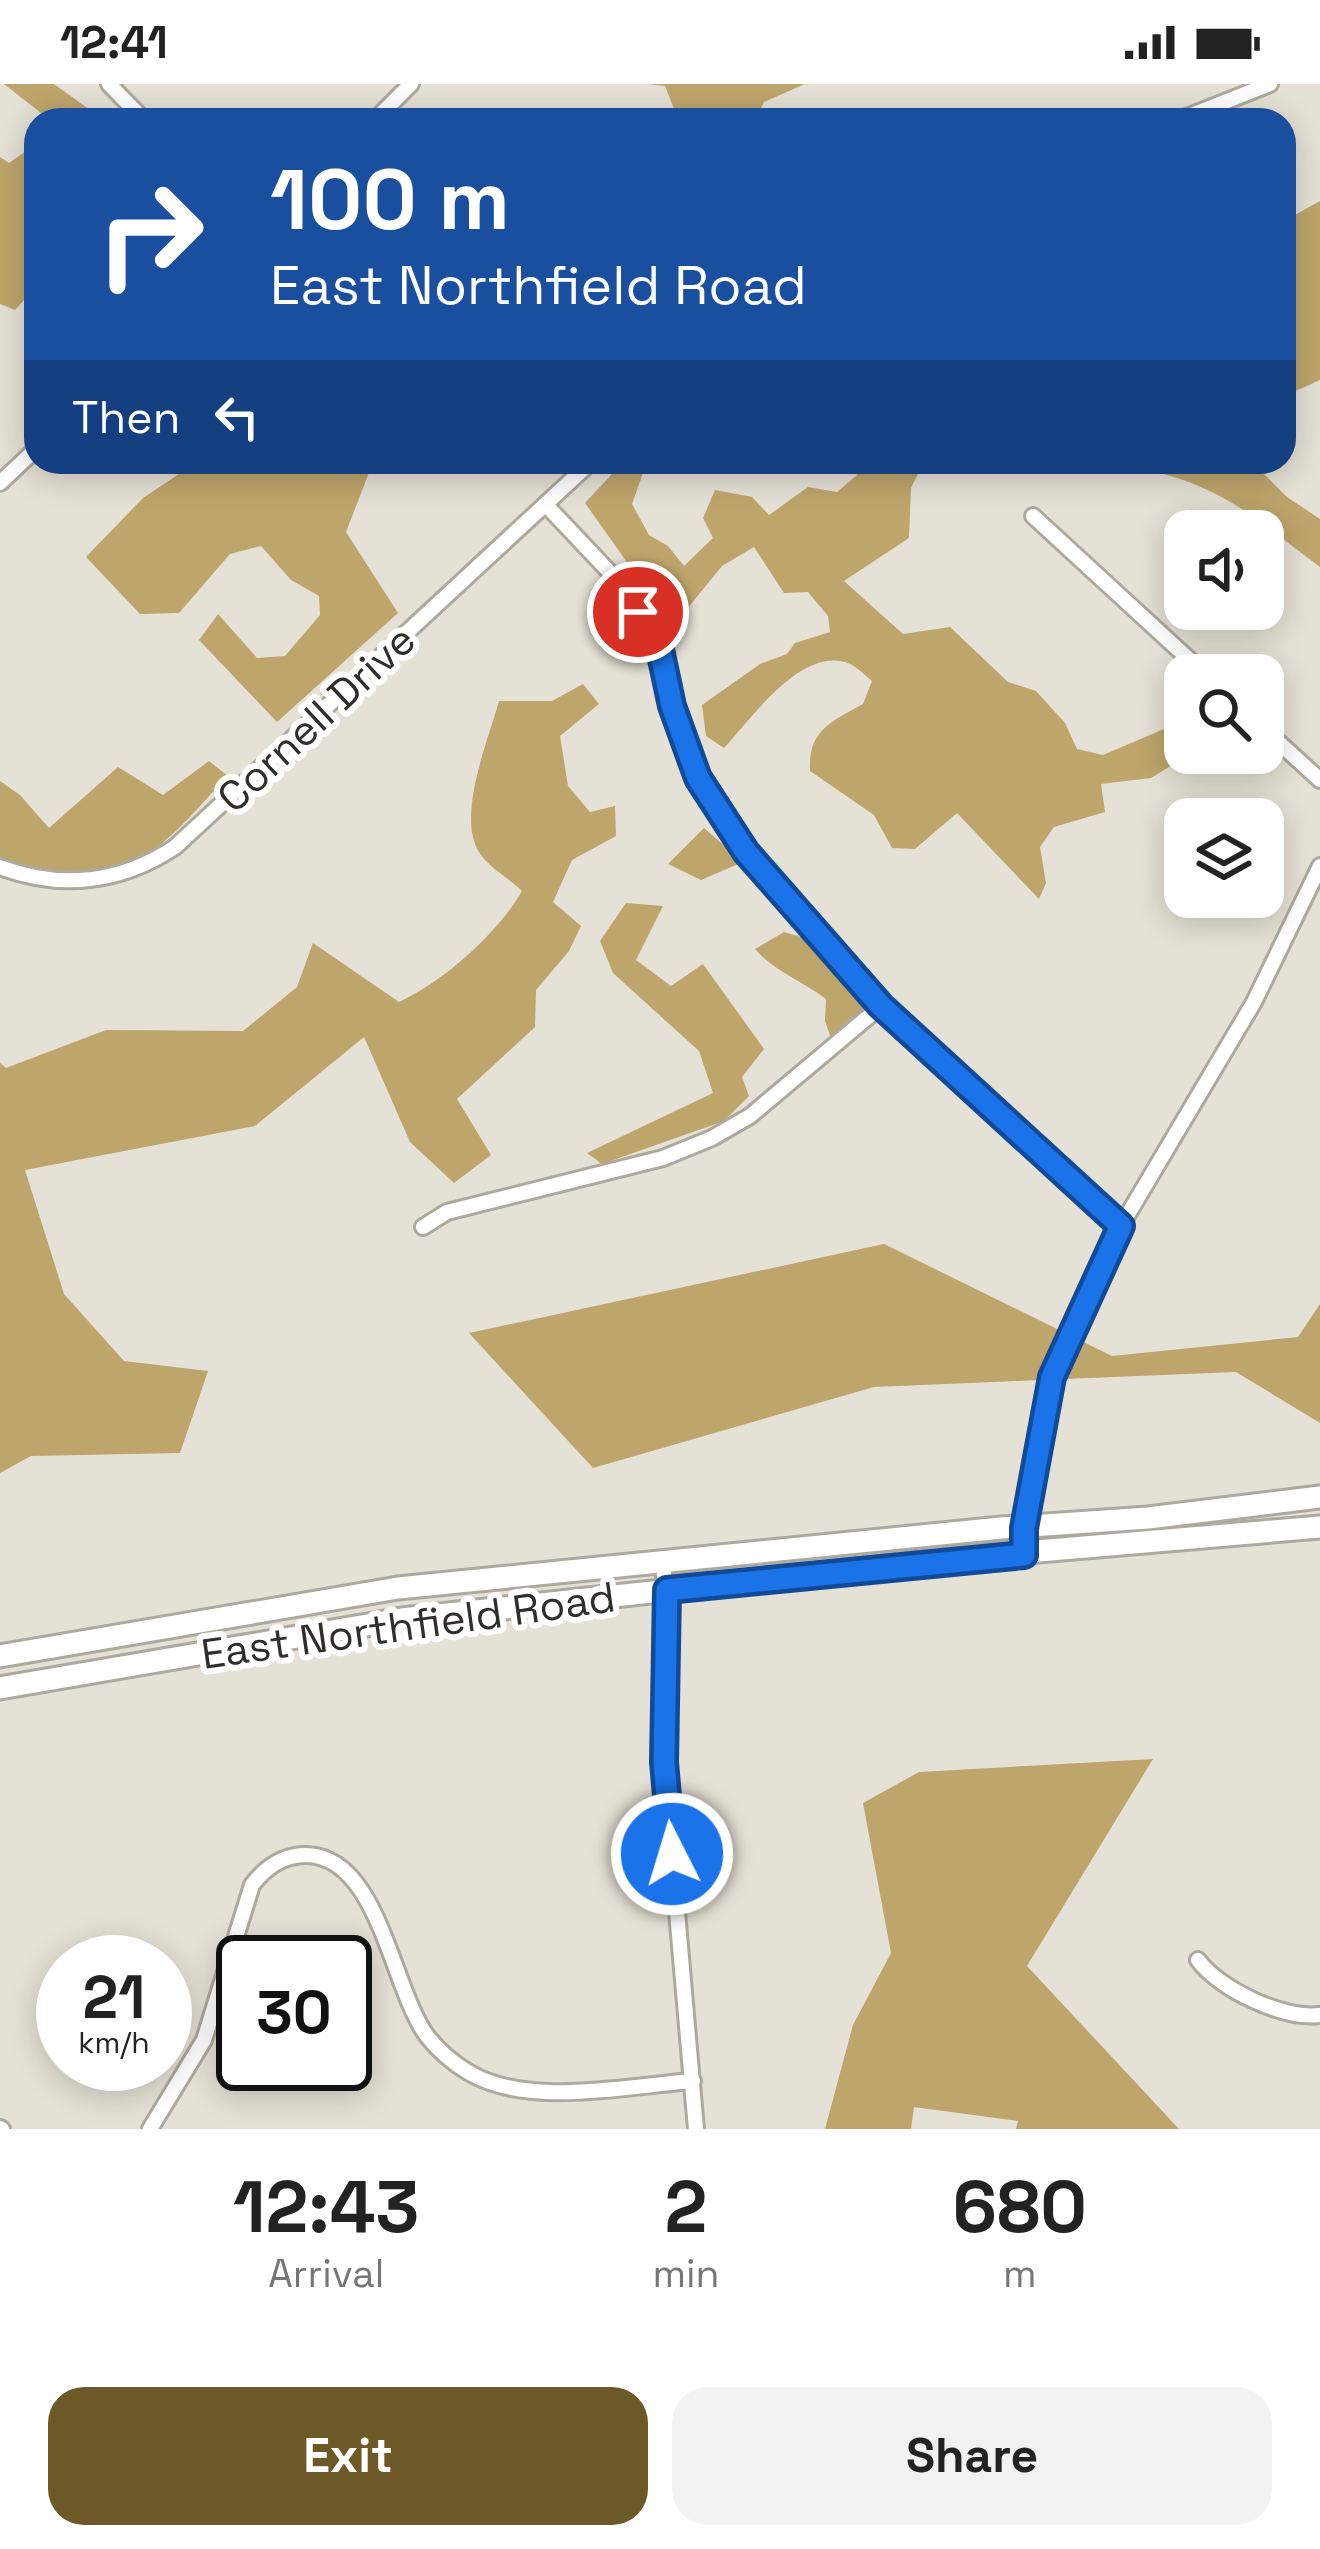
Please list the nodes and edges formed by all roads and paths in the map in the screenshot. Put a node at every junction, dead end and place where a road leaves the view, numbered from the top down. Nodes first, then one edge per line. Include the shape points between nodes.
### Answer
1 (109, 84) edge
2 (411, 84) edge
3 (1270, 84) edge
4 (133, 108) edge
5 (387, 108) edge
6 (1209, 108) edge
7 (24, 460) edge
8 (579, 474) edge
9 (0, 483) edge
10 (547, 506) junction
11 (1034, 516) dead end
12 (1183, 654) edge
13 (1284, 747) edge
14 (1320, 780) edge
15 (1320, 866) edge
16 (0, 867) edge
17 (881, 1006) junction
18 (1121, 1226) junction
19 (423, 1227) dead end
20 (1320, 1497) edge
21 (1320, 1527) edge
22 (1024, 1528) junction
23 (1024, 1555) junction
24 (664, 1560) junction
25 (398, 1588) junction
26 (667, 1590) junction
27 (402, 1619) junction
28 (139, 1631) junction
29 (0, 1656) edge
30 (148, 1661) junction
31 (0, 1688) edge
32 (1198, 1960) dead end
33 (1320, 2015) edge
34 (693, 2081) junction
35 (150, 2129) edge
36 (696, 2129) edge

1 - 4 street
2 - 5 street
3 - 6 street
7 - 9 street
8 - 10 street, Cornell Drive
10 - 16 street, Cornell Drive via 160,857 72,882
10 - 17 street via 616,579 659,645 698,778 746,852
11 - 12 street
13 - 14 street
15 - 18 street via 1254,1002
17 - 18 street
17 - 19 street via 750,1116 712,1138 447,1212
18 - 22 street via 1052,1377
20 - 22 main road, East Northfield Road
21 - 23 main road, East Northfield Road
22 - 23 street
22 - 24 main road, East Northfield Road
23 - 26 main road, East Northfield Road
24 - 25 main road, East Northfield Road
24 - 26 street
25 - 27 main road
25 - 28 main road, East Northfield Road
26 - 27 main road, East Northfield Road
26 - 34 street via 664,1762
27 - 30 main road, East Northfield Road
28 - 29 main road, East Northfield Road
28 - 30 main road
30 - 31 main road, East Northfield Road
32 - 33 street via 1222,1986 1302,2017
34 - 35 street via 533,2092 466,2071 426,2035 352,1877 332,1861 294,1856 252,1885 204,2040
34 - 36 street

